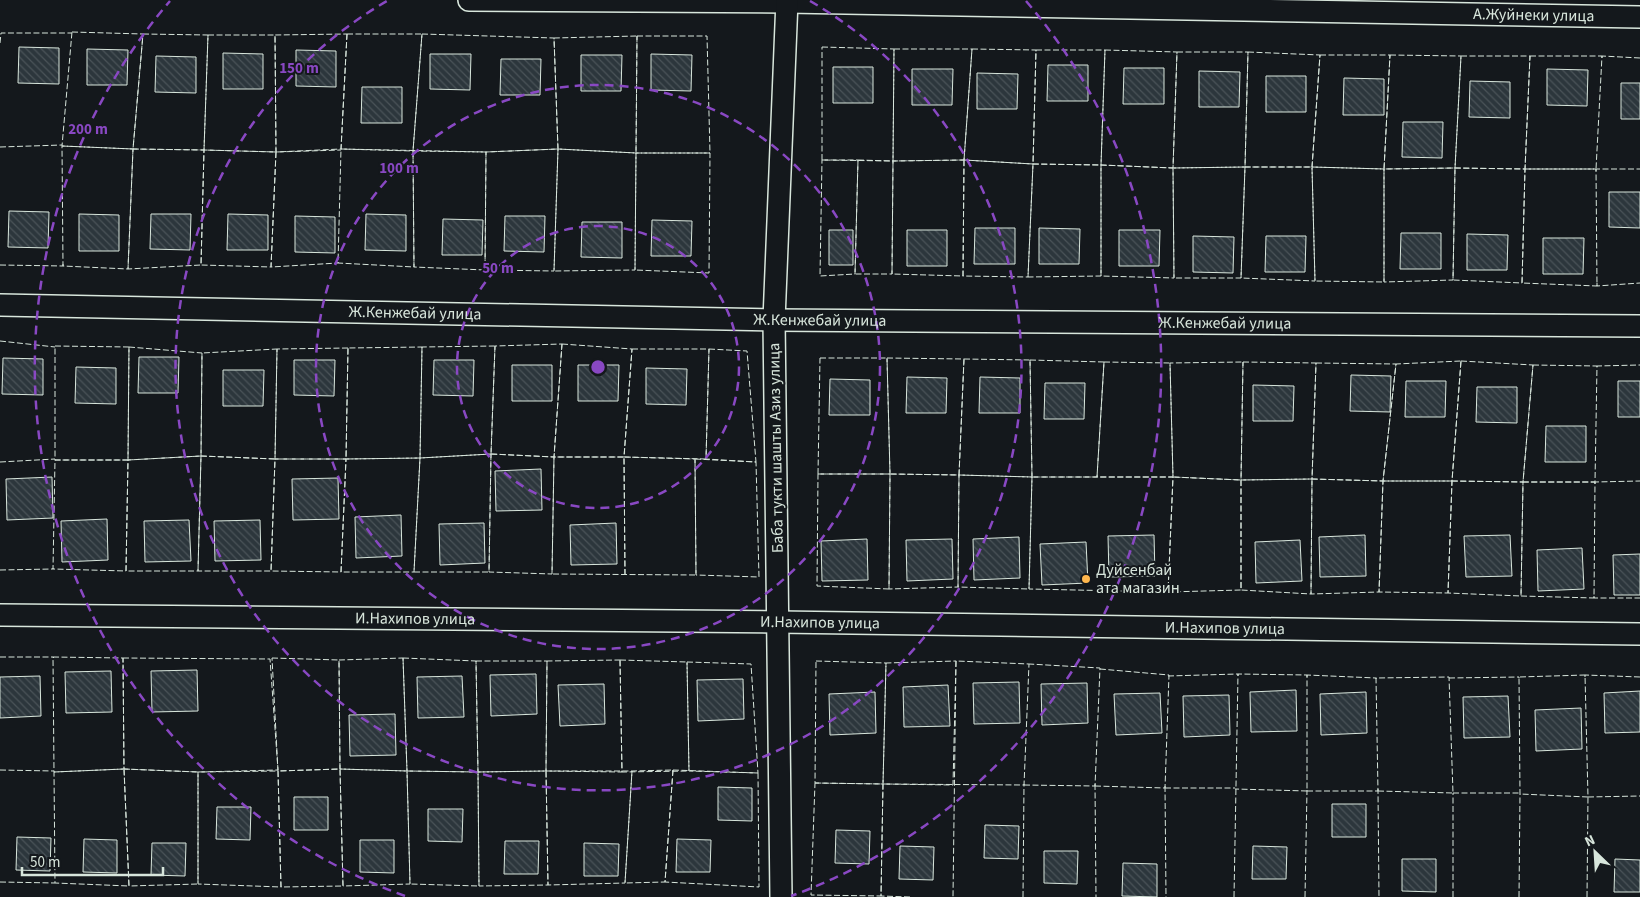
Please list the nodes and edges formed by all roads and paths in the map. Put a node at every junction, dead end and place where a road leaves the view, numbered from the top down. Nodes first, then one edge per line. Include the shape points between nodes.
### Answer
1 (469, 0) edge
2 (787, 1) edge
3 (1640, 17) edge
4 (0, 304) edge
5 (774, 320) junction
6 (1640, 326) edge
7 (0, 615) edge
8 (778, 622) junction
9 (1640, 634) edge
10 (781, 897) edge

1 - 2 street, А.Жуйнеки улица
2 - 3 street, А.Жуйнеки улица
2 - 5 street, Баба тукти шашты Азиз улица
4 - 5 street, Ж.Кенжебай улица
5 - 6 street, Ж.Кенжебай улица
5 - 8 street, Баба тукти шашты Азиз улица
7 - 8 street, И.Нахипов улица
8 - 9 street, И.Нахипов улица
8 - 10 street, Баба тукти шашты Азиз улица

